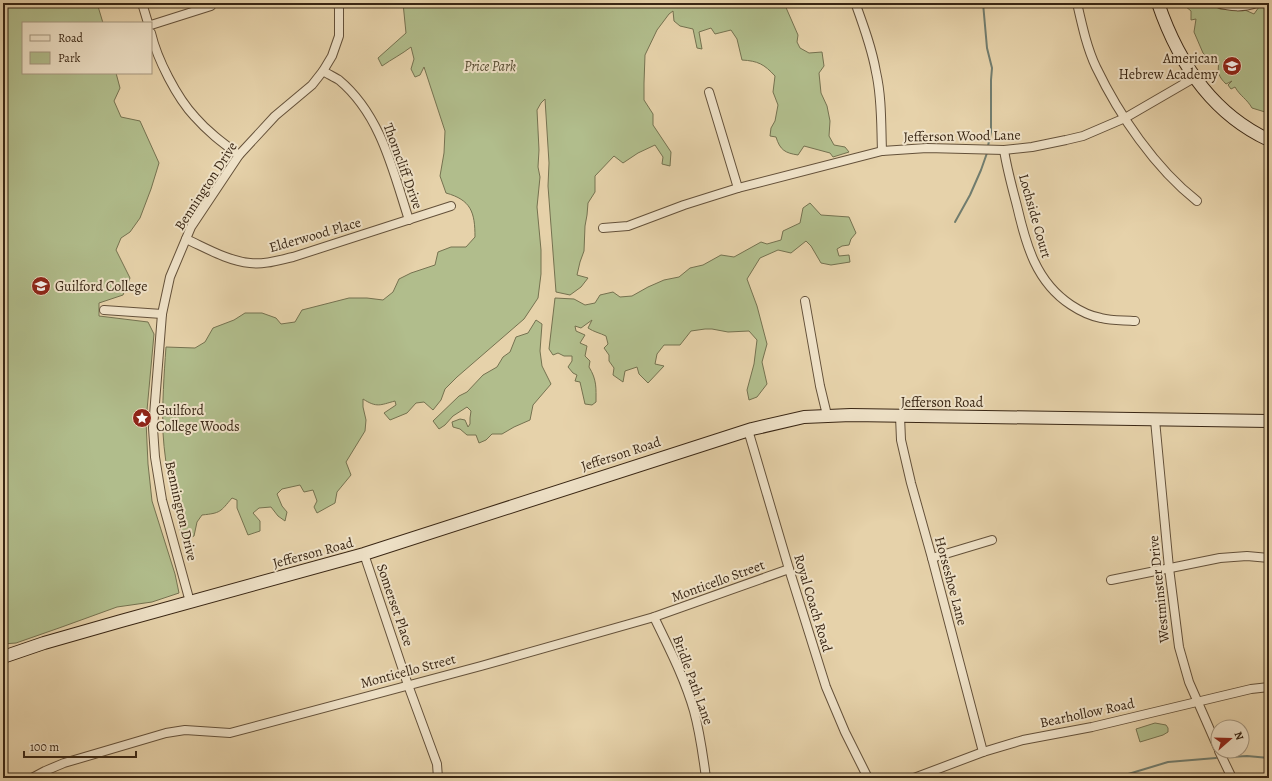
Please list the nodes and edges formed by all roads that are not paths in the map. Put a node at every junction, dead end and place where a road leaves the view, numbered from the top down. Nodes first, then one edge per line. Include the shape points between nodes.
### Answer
1 (142, 3) edge
2 (338, 3) edge
3 (1077, 3) edge
4 (1158, 3) edge
5 (1217, 3) edge
6 (1257, 3) edge
7 (856, 4) dead end
8 (211, 6) dead end
9 (148, 22) edge
10 (152, 25) edge
11 (152, 36) edge
12 (323, 71) junction
13 (1194, 78) junction
14 (709, 92) dead end
15 (1125, 118) junction
16 (1269, 140) edge
17 (1004, 150) junction
18 (882, 151) junction
19 (239, 155) junction
20 (738, 188) junction
21 (1197, 201) dead end
22 (451, 206) dead end
23 (409, 220) junction
24 (603, 228) dead end
25 (186, 239) junction
26 (806, 301) dead end
27 (104, 310) dead end
28 (162, 314) junction
29 (1135, 321) dead end
30 (826, 415) junction
31 (900, 416) junction
32 (1155, 420) junction
33 (1269, 421) edge
34 (748, 430) junction
35 (992, 540) dead end
36 (364, 554) junction
37 (932, 558) junction
38 (1269, 558) edge
39 (1169, 568) junction
40 (789, 569) junction
41 (1111, 580) dead end
42 (190, 602) junction
43 (654, 618) junction
44 (3, 657) edge
45 (408, 685) junction
46 (1269, 687) edge
47 (1197, 703) junction
48 (1210, 731) edge
49 (983, 752) junction
50 (1223, 759) edge
51 (32, 778) edge
52 (438, 778) edge
53 (706, 778) edge
54 (868, 778) edge
55 (914, 778) edge
56 (1232, 778) edge

1 - 9 street
2 - 12 street, Bennington Drive via 339,36
3 - 15 street via 1096,67
4 - 13 street via 1174,43
5 - 6 street via 1237,7
7 - 18 street via 877,73
8 - 10 street
11 - 19 street via 167,75 194,116
12 - 19 street, Bennington Drive via 275,116
12 - 23 street, Thorncliff Drive via 339,80 359,101 380,133
13 - 15 street, Jefferson Wood Lane
13 - 16 street via 1223,111
14 - 20 street
15 - 17 street, Jefferson Wood Lane via 1083,136
15 - 21 street via 1164,170
17 - 18 street, Jefferson Wood Lane via 927,148
17 - 29 street, Lochside Court via 1030,252 1046,283 1063,299 1082,311 1102,318
18 - 20 street, Jefferson Wood Lane
19 - 25 street, Bennington Drive via 190,227
20 - 24 street via 628,226
22 - 23 street, Elderwood Place
23 - 25 street, Elderwood Place via 273,262 250,263 236,260
25 - 28 street, Bennington Drive via 170,277
26 - 30 street
27 - 28 street
28 - 42 street, Bennington Drive via 153,428 155,457 162,500
30 - 31 street, Jefferson Road
30 - 34 street, Jefferson Road via 804,417
31 - 32 street, Jefferson Road
31 - 37 street, Horseshoe Lane via 901,440 910,483
32 - 33 street, Jefferson Road
32 - 39 street, Westminster Drive
34 - 36 street, Jefferson Road
34 - 40 street, Royal Coach Road
35 - 37 street
36 - 42 street, Jefferson Road
36 - 45 street, Somerset Place
37 - 49 street, Horseshoe Lane
38 - 39 street via 1220,558
39 - 41 street
39 - 47 street, Westminster Drive via 1179,647
40 - 43 street, Monticello Street
40 - 54 street, Royal Coach Road via 826,687
42 - 44 street, Jefferson Road
43 - 45 street, Monticello Street
43 - 53 street, Bridle Path Lane via 694,710
45 - 51 street, Monticello Street via 230,733 185,730 166,733 64,763
45 - 52 street, Somerset Place via 437,764
46 - 47 street, Bearhollow Road
47 - 48 street, Westminster Drive
47 - 49 street, Bearhollow Road via 1023,740
49 - 55 street, Bearhollow Road
50 - 56 street

